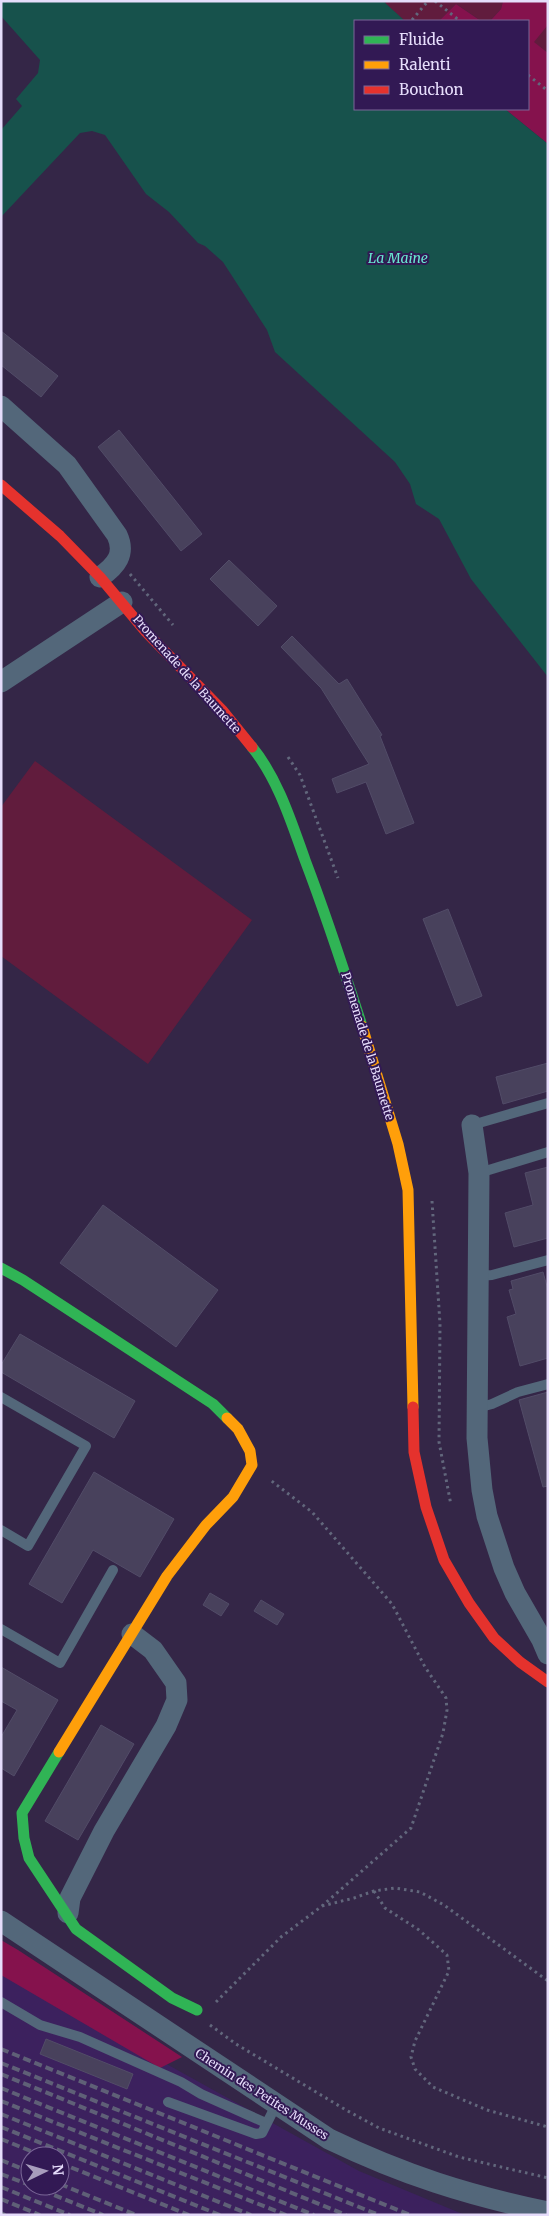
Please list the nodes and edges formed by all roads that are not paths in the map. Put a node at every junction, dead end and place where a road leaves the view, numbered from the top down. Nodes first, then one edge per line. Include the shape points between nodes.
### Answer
1 (1, 406) edge
2 (1, 484) edge
3 (100, 577) junction
4 (122, 602) junction
5 (1, 682) edge
6 (548, 1103) edge
7 (472, 1125) joint
8 (548, 1152) edge
9 (479, 1173) junction
10 (548, 1260) edge
11 (1, 1268) edge
12 (478, 1276) junction
13 (548, 1384) edge
14 (1, 1397) edge
15 (477, 1408) junction
16 (1, 1530) edge
17 (113, 1570) dead end
18 (1, 1629) edge
19 (132, 1634) junction
20 (545, 1647) edge
21 (526, 1666) junction
22 (548, 1682) edge
23 (68, 1913) junction
24 (1, 1921) edge
25 (1, 2002) edge
26 (196, 2010) road end
27 (168, 2102) dead end
28 (271, 2114) junction
29 (548, 2212) edge

1 - 3 street via 67,465 117,535 121,548 118,560
2 - 3 street, Promenade de la Baumette
3 - 4 street, Promenade de la Baumette
4 - 5 street
4 - 21 street, Promenade de la Baumette via 146,632 222,710 263,761 312,873 398,1144 408,1190 414,1452 426,1507 444,1560 469,1603 494,1638
6 - 7 lane
7 - 9 street
8 - 9 lane
9 - 12 street
10 - 12 lane
11 - 19 street via 213,1404 238,1429 250,1451 252,1465 233,1497 206,1525 167,1576
12 - 15 street
13 - 15 lane
14 - 16 lane via 86,1446 28,1546
15 - 20 street via 479,1464 488,1516 507,1576
17 - 18 lane via 60,1663
19 - 23 street via 22,1813 29,1858
19 - 23 street via 159,1658 176,1683 177,1700 166,1726 74,1889
20 - 21 street
21 - 22 street, Promenade de la Baumette
23 - 26 street via 76,1928 102,1949 172,1998
24 - 28 street, Chemin des Petites Musses
25 - 28 lane via 40,2025 80,2037 201,2094
27 - 28 lane via 256,2134 262,2133
28 - 29 street, Chemin des Petites Musses via 415,2177

